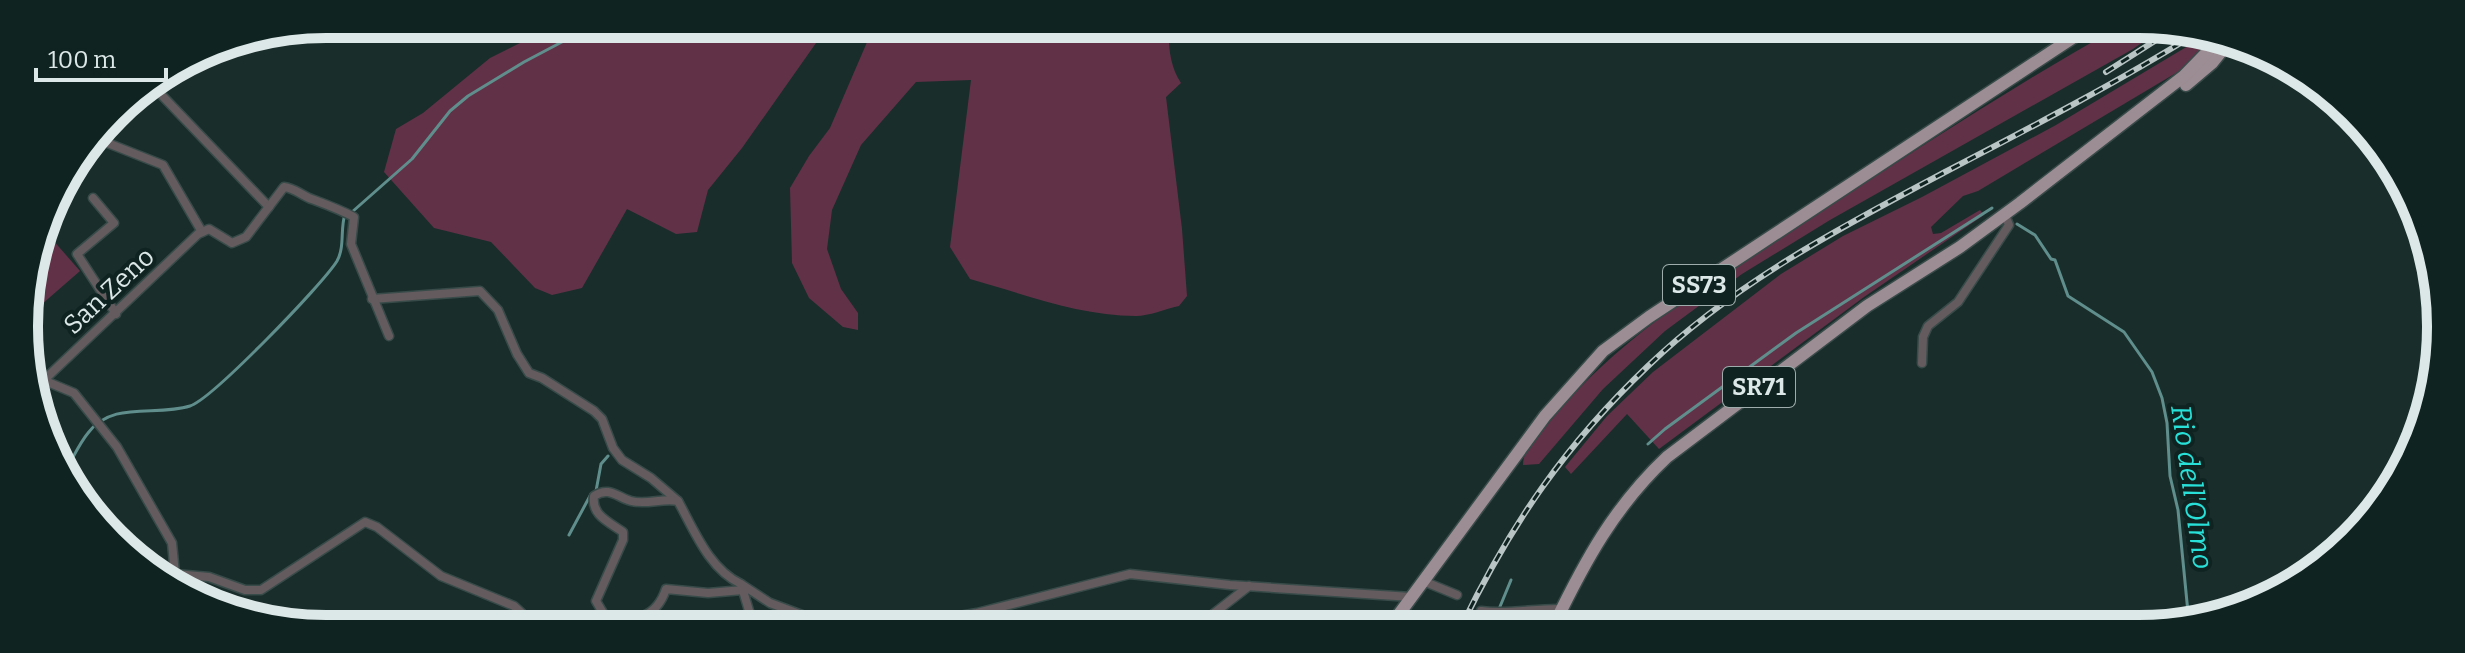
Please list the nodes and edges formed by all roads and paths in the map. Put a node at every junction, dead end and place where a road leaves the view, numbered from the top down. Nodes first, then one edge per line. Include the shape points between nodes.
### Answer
1 (2072, 38) edge
2 (2220, 50) edge
3 (159, 92) edge
4 (105, 142) edge
5 (93, 198) dead end
6 (269, 207) junction
7 (2005, 215) junction
8 (202, 232) junction
9 (372, 299) junction
10 (116, 314) junction
11 (389, 336) dead end
12 (1922, 363) dead end
13 (44, 380) joint
14 (678, 501) junction
15 (175, 571) edge
16 (179, 574) edge
17 (1423, 581) junction
18 (1249, 586) junction
19 (742, 587) junction
20 (1457, 595) dead end
21 (1411, 597) junction
22 (1562, 609) junction
23 (1481, 611) joint
24 (524, 615) edge
25 (604, 615) edge
26 (647, 615) edge
27 (750, 615) edge
28 (802, 615) edge
29 (966, 615) edge
30 (1212, 615) edge
31 (1398, 615) edge
32 (1479, 615) edge
33 (1559, 615) edge

1 - 17 main road, SS73 via 1603,351 1545,416
2 - 7 main road, SR71 via 2189,83 2104,149
3 - 6 street
4 - 8 street via 163,165
5 - 10 street via 114,223 77,254
6 - 8 street via 246,237 232,243 209,229
6 - 9 street via 284,187 290,187 354,217 351,244
7 - 12 street via 2009,225 1958,302 1928,326
7 - 22 main road, SR71 via 1867,306 1667,457 1611,521
8 - 10 street, San Zeno
9 - 11 street
9 - 14 street via 480,291 498,310 529,373 594,411 622,460
10 - 13 street, San Zeno
13 - 15 street via 74,393 117,447 172,543
14 - 19 street via 700,543
14 - 25 street via 639,502 606,491 594,496 596,513 623,532 596,601
16 - 24 street via 261,590 365,522 441,576
17 - 20 street
17 - 21 main road, SS73
18 - 21 street
18 - 29 street via 1130,574
18 - 30 street
19 - 26 street via 708,593 666,589
19 - 27 street
19 - 28 street
21 - 31 main road, SS73
22 - 23 street
22 - 33 main road, SR71
23 - 32 street

